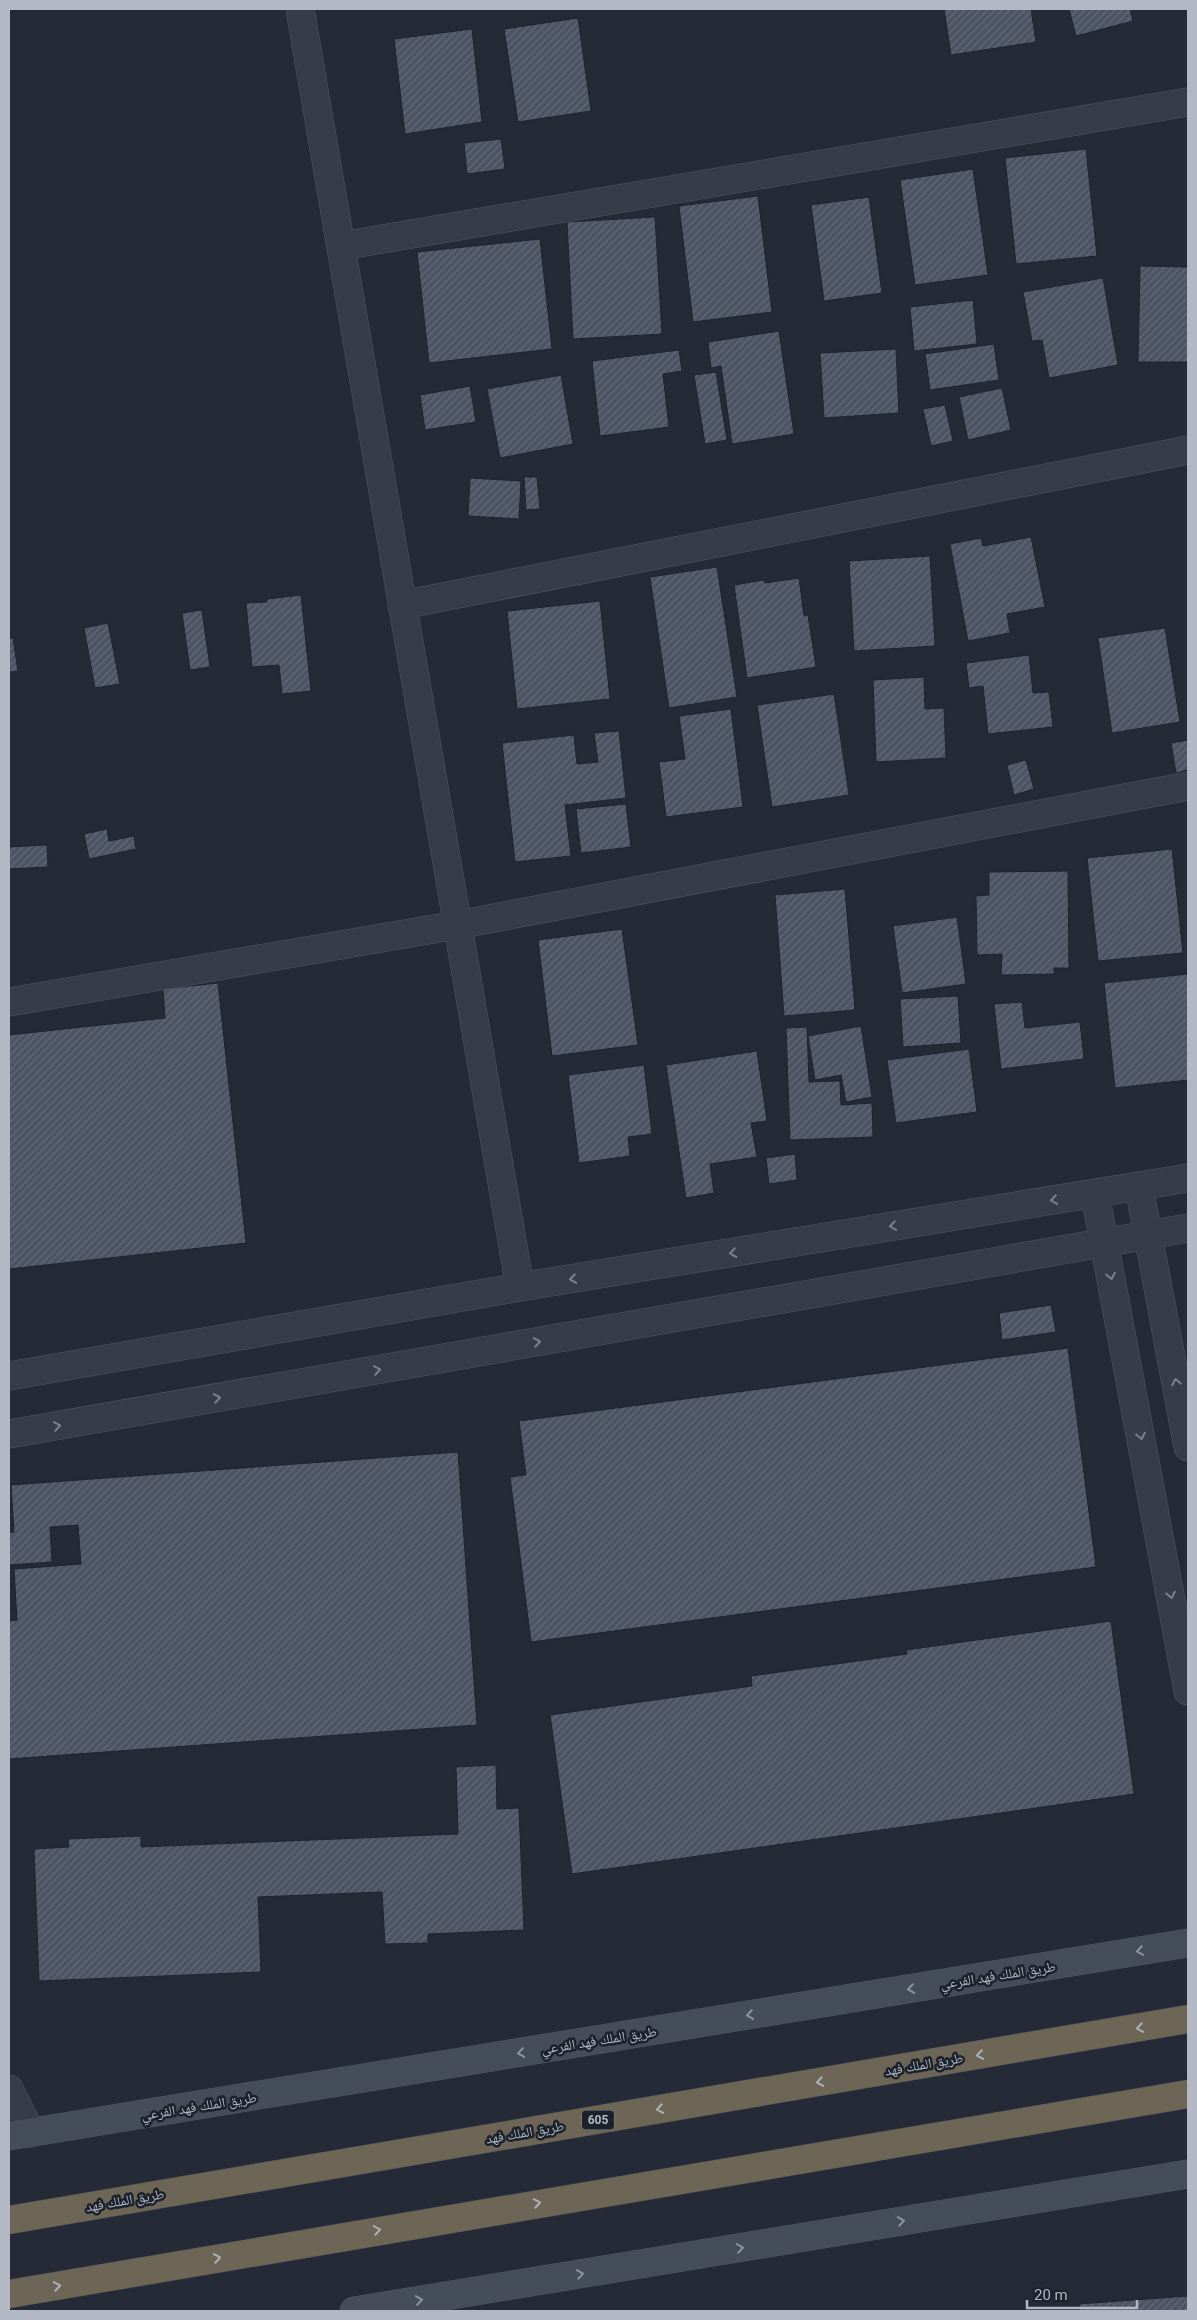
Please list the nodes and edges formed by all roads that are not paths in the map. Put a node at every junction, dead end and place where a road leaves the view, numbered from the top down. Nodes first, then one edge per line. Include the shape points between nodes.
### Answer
1 (300, 9) edge
2 (1188, 102) edge
3 (340, 246) junction
4 (1188, 450) edge
5 (402, 605) junction
6 (1188, 786) edge
7 (457, 925) junction
8 (9, 1002) edge
9 (1188, 1178) edge
10 (1139, 1186) junction
11 (1095, 1194) junction
12 (1188, 1228) edge
13 (1148, 1235) junction
14 (1105, 1242) junction
15 (520, 1287) junction
16 (9, 1376) edge
17 (9, 1434) edge
18 (1188, 1447) edge
19 (1188, 1691) edge
20 (1188, 1944) edge
21 (1188, 2019) edge
22 (9, 2089) edge
23 (1188, 2094) edge
24 (20, 2135) edge
25 (1188, 2174) edge
26 (9, 2220) edge
27 (9, 2294) edge
28 (354, 2311) edge

1 - 3 street
2 - 3 street
3 - 5 street
4 - 5 street
5 - 7 street
6 - 7 street
7 - 8 street
7 - 15 street
9 - 10 street
10 - 11 street
10 - 13 street
11 - 14 street
11 -> 15 street
12 - 13 street
13 - 14 street
18 -> 13 street
17 -> 14 street
14 -> 19 street
15 - 16 street
20 -> 24 main road, طريق الملك فهد الفرعي
21 -> 26 highway, طريق الملك فهد / 605
22 - 24 street
27 -> 23 highway
28 -> 25 main road

